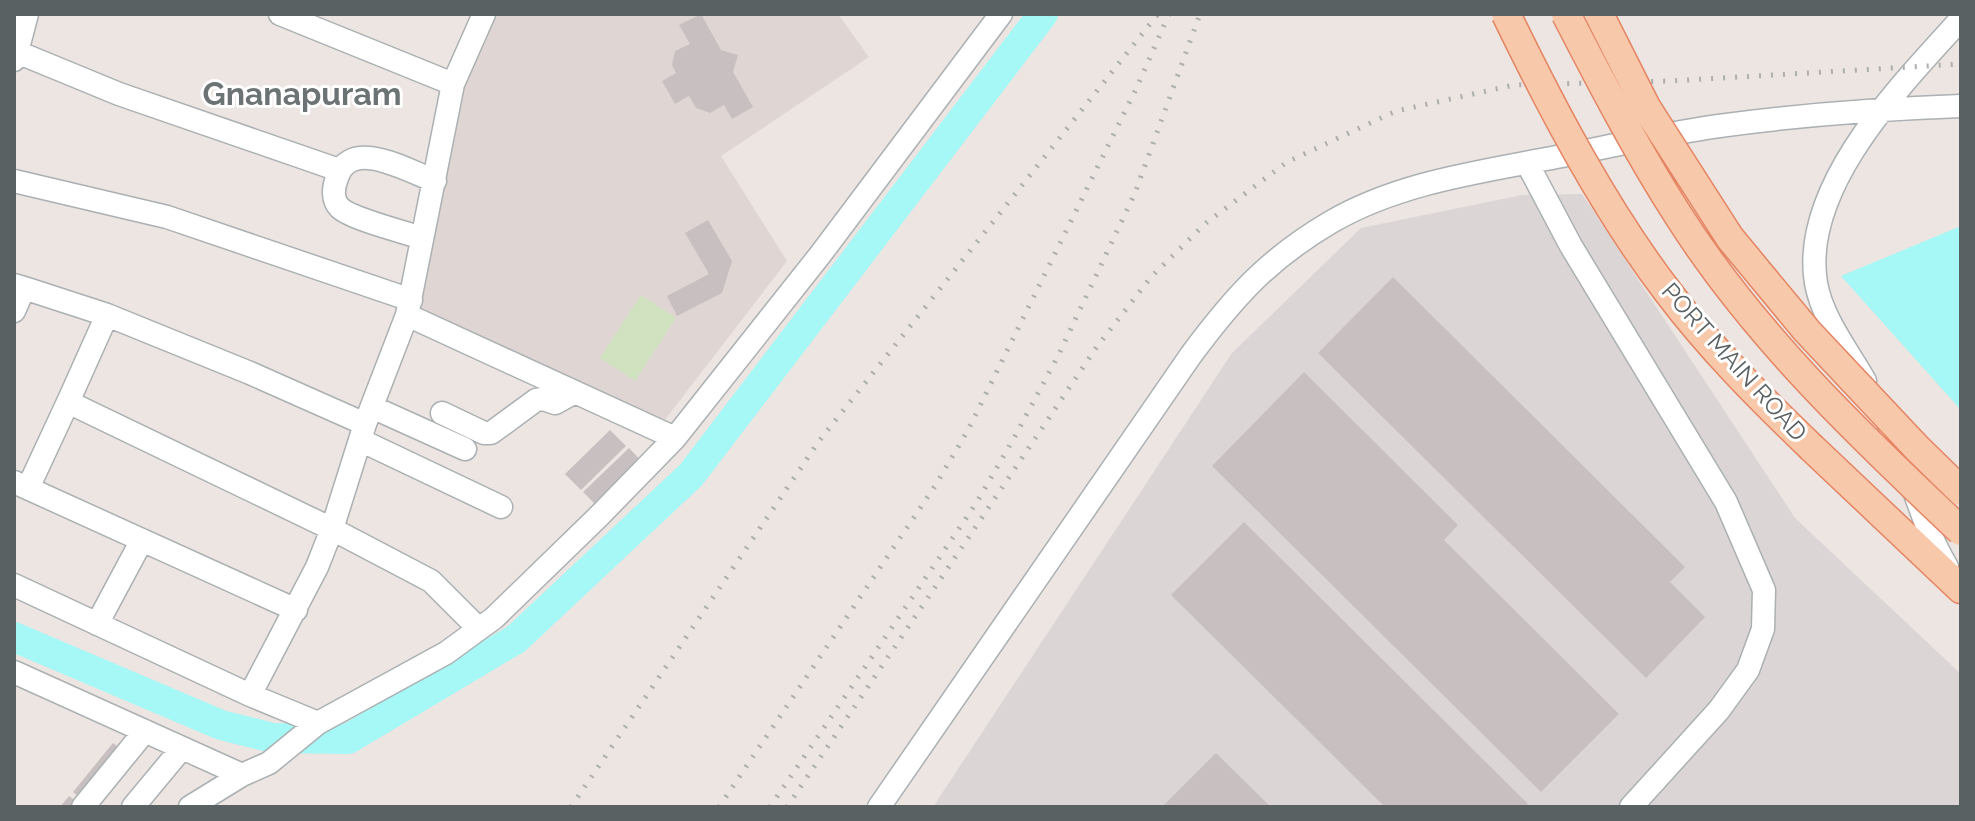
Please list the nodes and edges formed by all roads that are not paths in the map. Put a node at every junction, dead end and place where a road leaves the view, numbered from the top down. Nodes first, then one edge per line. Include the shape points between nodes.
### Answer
1 (27, 14) edge
2 (280, 14) edge
3 (484, 14) edge
4 (1001, 14) edge
5 (1506, 14) edge
6 (1566, 14) edge
7 (1599, 14) edge
8 (1961, 19) edge
9 (15, 56) edge
10 (453, 84) junction
11 (1961, 106) edge
12 (1881, 109) junction
13 (1527, 163) junction
14 (339, 170) junction
15 (14, 181) edge
16 (435, 181) junction
17 (422, 238) junction
18 (19, 286) edge
19 (409, 308) junction
20 (14, 311) edge
21 (107, 315) junction
22 (575, 392) junction
23 (68, 402) junction
24 (442, 413) dead end
25 (365, 424) junction
26 (675, 438) junction
27 (465, 449) dead end
28 (21, 485) edge
29 (1961, 491) edge
30 (501, 507) dead end
31 (332, 529) junction
32 (1961, 531) edge
33 (142, 540) junction
34 (14, 585) edge
35 (1960, 589) edge
36 (296, 610) junction
37 (97, 624) junction
38 (479, 629) junction
39 (14, 672) edge
40 (250, 695) junction
41 (313, 727) junction
42 (145, 731) junction
43 (182, 748) junction
44 (242, 775) junction
45 (83, 807) edge
46 (133, 807) edge
47 (190, 807) edge
48 (879, 807) edge
49 (1631, 807) edge

1 - 9 street
2 - 10 street
3 - 10 street
4 - 26 street
5 - 35 main road, PORT MAIN ROAD, bridge via 1613,211 1667,291 1762,399
6 - 32 main road, bridge via 1678,216 1732,290 1781,350
7 - 29 main road, bridge via 1646,107 1730,238 1807,331
8 - 12 street
9 - 14 street
10 - 16 street
11 - 12 street
12 - 13 street via 1715,126
12 - 35 street via 1838,177 1820,226 1816,285 1827,315 1884,415 1928,532
13 - 48 street via 1445,179 1374,201 1292,246 1253,279 1191,355
13 - 49 street via 1571,246 1726,502 1764,590 1763,629 1748,670
14 - 16 street via 349,160 372,158
14 - 17 street via 334,199 340,208
15 - 19 street via 167,217
16 - 17 street
17 - 19 street
18 - 20 street
18 - 21 street
19 - 22 street
19 - 25 street
21 - 23 street
21 - 25 street
22 - 24 street via 555,403 536,400 491,433
22 - 26 street
23 - 28 street
23 - 31 street
25 - 27 street
25 - 30 street
25 - 31 street
26 - 38 street
28 - 33 street
31 - 36 street
31 - 38 street via 431,581
33 - 36 street
33 - 37 street
34 - 37 street
36 - 40 street
37 - 40 street
38 - 41 street
39 - 42 street
40 - 41 street
41 - 44 street via 269,763
42 - 43 street
42 - 45 street
43 - 44 street
43 - 46 street
44 - 47 street

